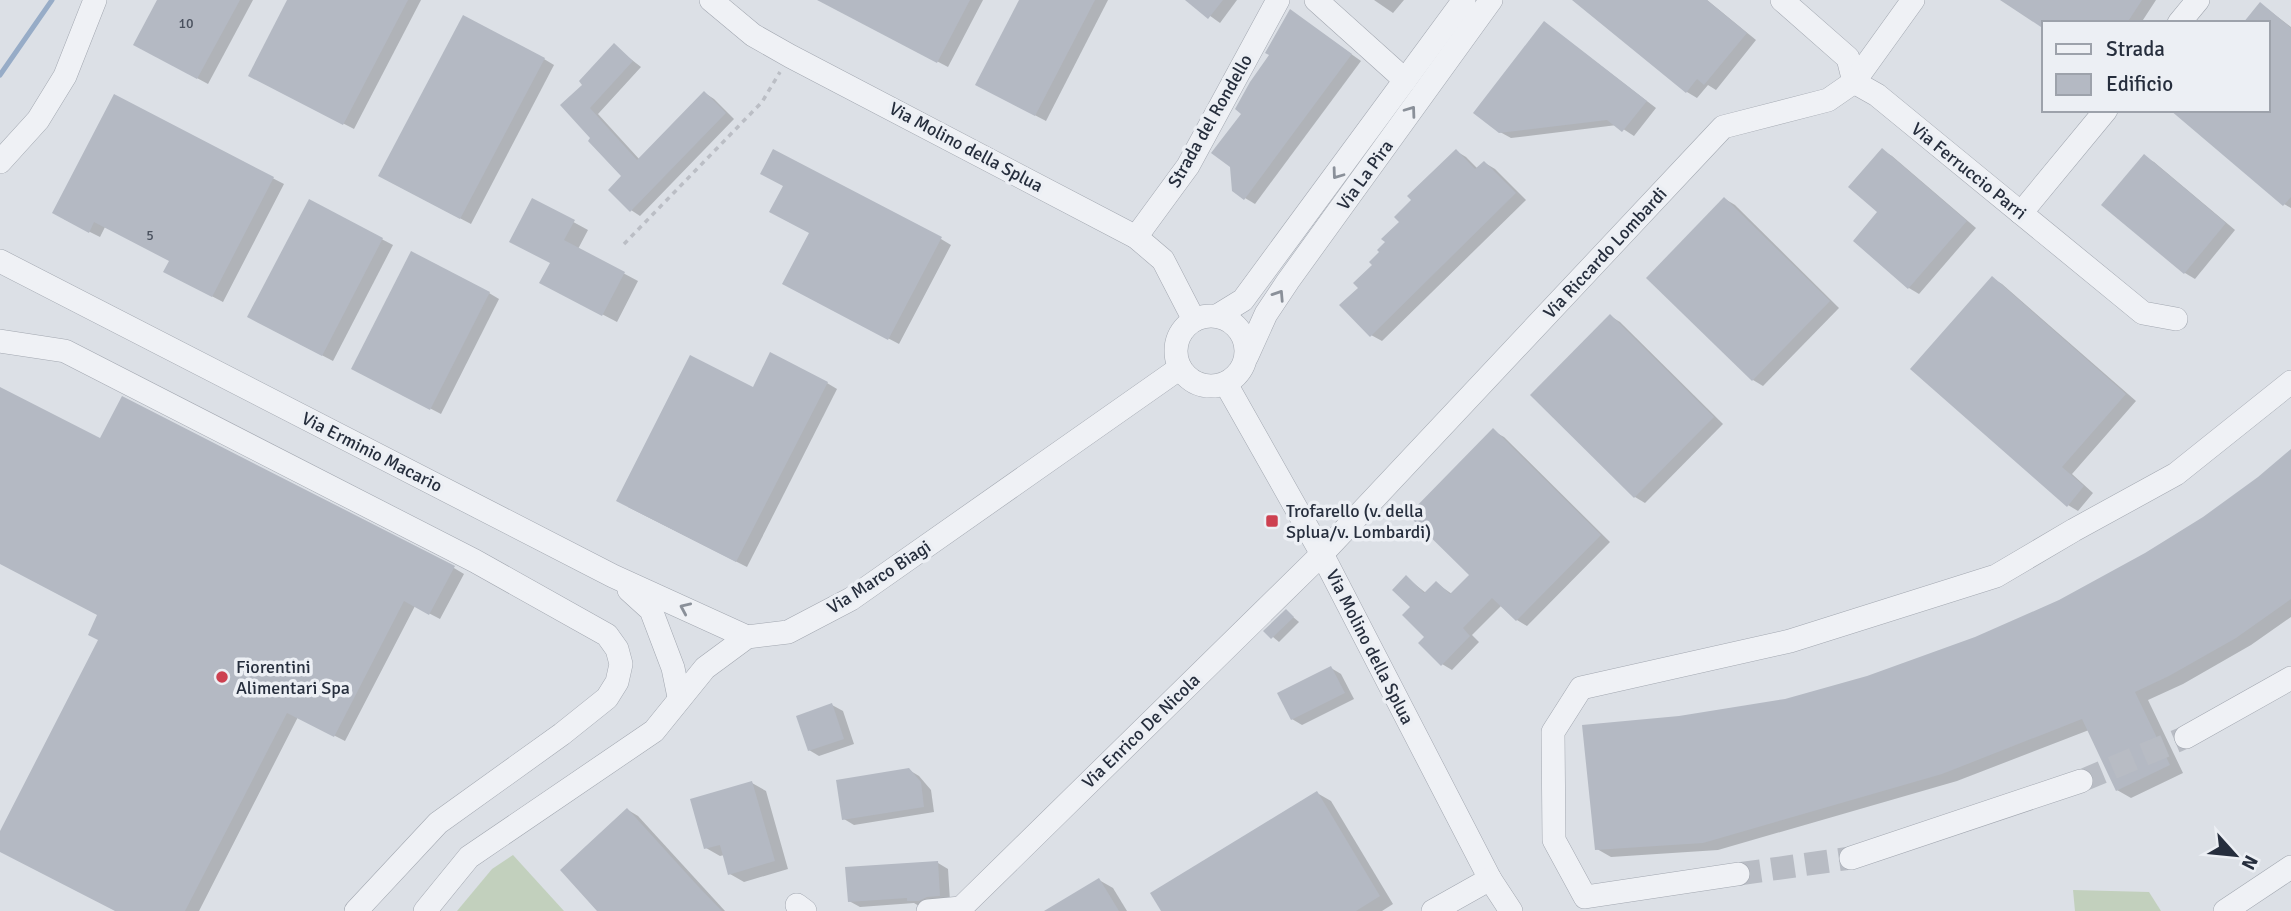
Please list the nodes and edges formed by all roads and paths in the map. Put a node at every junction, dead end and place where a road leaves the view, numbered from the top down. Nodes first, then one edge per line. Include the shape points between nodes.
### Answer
1 (95, 0) edge
2 (711, 0) edge
3 (1278, 0) edge
4 (1316, 0) edge
5 (1464, 0) edge
6 (1491, 0) edge
7 (1782, 0) edge
8 (1913, 0) edge
9 (2198, 0) edge
10 (2181, 21) edge
11 (790, 56) junction
12 (1405, 80) junction
13 (1854, 82) junction
14 (2104, 112) edge
15 (0, 162) edge
16 (2021, 213) junction
17 (1136, 237) junction
18 (624, 244) dead end
19 (0, 261) edge
20 (1217, 316) junction
21 (2176, 319) dead end
22 (1194, 320) junction
23 (0, 341) edge
24 (1247, 356) junction
25 (1180, 368) junction
26 (2291, 382) edge
27 (1226, 384) junction
28 (1322, 554) junction
29 (614, 576) junction
30 (747, 637) junction
31 (2291, 678) edge
32 (679, 697) junction
33 (2186, 737) tunnel mouth
34 (2081, 781) tunnel mouth
35 (1851, 858) tunnel mouth
36 (2291, 867) edge
37 (1738, 874) tunnel mouth
38 (1490, 879) junction
39 (962, 909) edge
40 (356, 911) edge
41 (425, 911) edge
42 (928, 911) edge
43 (1433, 911) edge
44 (1511, 911) edge
45 (2225, 911) edge

1 - 15 street via 65,76 38,120
2 - 11 street, Via Molino della Splua via 754,35
3 - 17 street, Strada del Rondello via 1188,166
4 - 12 street
5 - 12 street, Via La Pira
24 -> 6 street, Via La Pira via 1288,281
7 - 13 street via 1848,58
8 - 13 street, Via Riccardo Lombardi
9 - 10 street
11 - 17 street, Via Molino della Splua
11 - 18 path via 762,102
12 -> 20 street, Via La Pira via 1243,300
13 - 16 street, Via Ferruccio Parri via 1877,95
13 - 28 street, Via Riccardo Lombardi via 1828,100 1723,127
14 - 16 street
16 - 21 street, Via Ferruccio Parri via 2143,313
17 - 22 street, Via Molino della Splua via 1163,260
19 - 29 street, Via Erminio Macario
20 - 22 street
20 - 24 street via 1236,326 1247,345
22 - 25 street via 1179,336 1176,358
23 - 40 street via 65,351 475,561 607,635 617,649 621,664 607,698 438,823
24 - 27 street via 1236,377
25 - 27 street via 1205,387
25 - 30 street, Via Marco Biagi via 851,599 788,632
26 - 37 street via 2176,474 1996,576 1790,641 1581,688 1553,732 1554,840 1585,897
27 - 28 street, Via Molino della Splua
28 - 38 street, Via Molino della Splua
28 - 39 street, Via Enrico De Nicola
30 -> 29 street, Via Erminio Macario
29 - 32 street via 651,611
30 - 32 street, Via Marco Biagi via 705,667
31 - 33 street
32 - 41 street, Via Marco Biagi via 654,731 469,857
34 - 35 street
36 - 45 street
38 - 43 street
38 - 44 street, Via Molino della Splua
39 - 42 street, Via Enrico De Nicola

